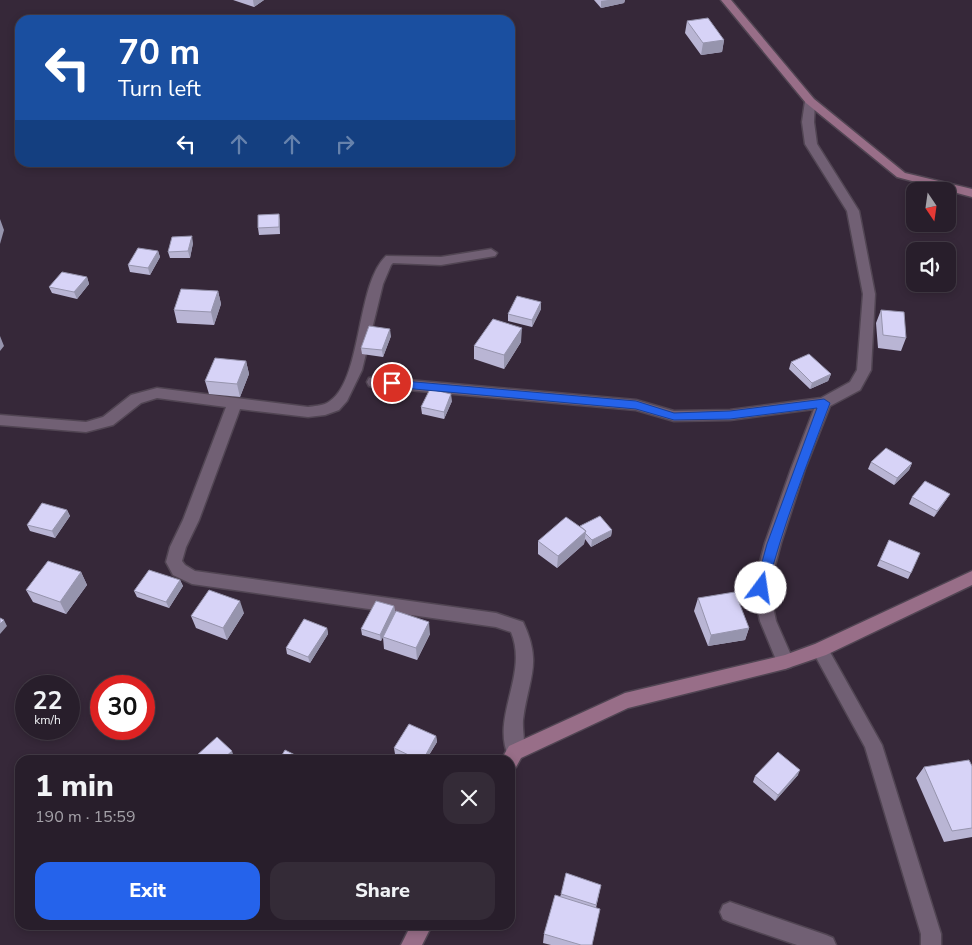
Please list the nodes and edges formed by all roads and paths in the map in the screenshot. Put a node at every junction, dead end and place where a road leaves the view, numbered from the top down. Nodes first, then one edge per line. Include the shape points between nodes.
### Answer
1 (726, 0) edge
2 (810, 100) junction
3 (972, 193) edge
4 (490, 253) dead end
5 (374, 382) dead end
6 (235, 403) junction
7 (824, 403) junction
8 (0, 420) edge
9 (972, 578) edge
10 (820, 650) junction
11 (785, 662) junction
12 (512, 755) edge
13 (514, 755) edge
14 (730, 912) dead end
15 (419, 930) edge
16 (411, 945) edge
17 (826, 945) edge
18 (931, 945) edge

1 - 2 main road
2 - 3 main road via 901,176
2 - 7 street via 808,122 812,144 853,211 870,294 864,370 855,386
4 - 6 street via 441,261 390,259 384,264 351,384 335,405 324,411 308,412
5 - 7 street via 636,405 674,416 730,415
6 - 8 street via 157,393 136,399 108,421 86,428
6 - 12 street via 178,547 174,562 179,570 192,577 496,620 517,627 525,642 525,672 514,720
7 - 11 street via 785,506 761,588 768,621
9 - 10 main road
10 - 11 main road
10 - 18 street via 873,745 931,934
11 - 13 main road via 625,701
14 - 17 street
15 - 16 main road

